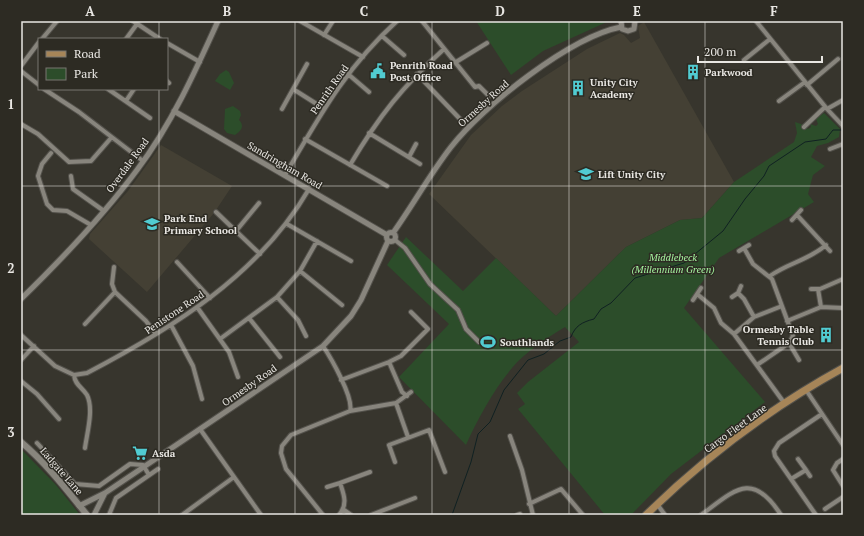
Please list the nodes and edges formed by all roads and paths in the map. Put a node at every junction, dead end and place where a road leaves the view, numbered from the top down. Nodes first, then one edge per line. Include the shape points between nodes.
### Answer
1 (57, 21) edge
2 (218, 21) edge
3 (300, 21) edge
4 (333, 21) edge
5 (397, 21) edge
6 (422, 21) edge
7 (635, 21) edge
8 (135, 22) edge
9 (757, 22) edge
10 (621, 24) edge
11 (324, 35) junction
12 (382, 36) junction
13 (43, 38) edge
14 (127, 38) edge
15 (159, 38) edge
16 (770, 39) junction
17 (38, 43) edge
18 (487, 43) dead end
19 (168, 44) edge
20 (444, 49) junction
21 (404, 55) dead end
22 (363, 57) junction
23 (838, 58) dead end
24 (744, 60) dead end
25 (200, 62) junction
26 (456, 62) junction
27 (307, 64) dead end
28 (21, 66) edge
29 (21, 71) edge
30 (348, 74) junction
31 (416, 74) junction
32 (806, 83) junction
33 (38, 84) edge
34 (293, 89) junction
35 (46, 90) edge
36 (110, 90) edge
37 (133, 90) edge
38 (369, 92) dead end
39 (489, 96) dead end
40 (843, 100) edge
41 (126, 101) junction
42 (779, 101) dead end
43 (323, 108) junction
44 (826, 108) junction
45 (282, 109) dead end
46 (174, 111) junction
47 (150, 118) dead end
48 (460, 119) dead end
49 (21, 124) edge
50 (843, 126) edge
51 (804, 127) dead end
52 (369, 133) junction
53 (111, 138) junction
54 (305, 139) junction
55 (416, 144) dead end
56 (843, 144) edge
57 (833, 150) dead end
58 (51, 153) dead end
59 (409, 157) junction
60 (45, 161) junction
61 (143, 161) junction
62 (420, 164) dead end
63 (350, 165) junction
64 (49, 166) dead end
65 (285, 175) junction
66 (70, 176) dead end
67 (387, 186) dead end
68 (309, 189) junction
69 (259, 203) dead end
70 (802, 210) dead end
71 (104, 211) junction
72 (216, 212) dead end
73 (797, 215) junction
74 (792, 220) dead end
75 (287, 224) junction
76 (92, 225) junction
77 (236, 231) junction
78 (393, 233) junction
79 (387, 235) junction
80 (395, 240) junction
81 (317, 241) junction
82 (388, 241) junction
83 (749, 245) dead end
84 (826, 245) junction
85 (744, 248) junction
86 (738, 251) dead end
87 (830, 251) dead end
88 (260, 254) junction
89 (351, 261) dead end
90 (177, 262) dead end
91 (114, 267) dead end
92 (300, 271) junction
93 (770, 276) junction
94 (843, 279) edge
95 (741, 286) dead end
96 (701, 288) dead end
97 (811, 289) dead end
98 (818, 289) junction
99 (115, 292) junction
100 (738, 293) junction
101 (697, 294) junction
102 (277, 296) junction
103 (210, 298) junction
104 (732, 298) dead end
105 (21, 300) edge
106 (693, 300) dead end
107 (342, 305) dead end
108 (782, 306) junction
109 (197, 307) junction
110 (821, 307) junction
111 (843, 308) edge
112 (411, 312) dead end
113 (754, 317) junction
114 (249, 318) junction
115 (787, 321) junction
116 (85, 324) dead end
117 (171, 325) junction
118 (156, 334) junction
119 (734, 334) junction
120 (21, 335) edge
121 (306, 336) dead end
122 (220, 339) junction
123 (479, 342) dead end
124 (789, 343) junction
125 (34, 346) junction
126 (323, 346) junction
127 (280, 357) dead end
128 (21, 360) edge
129 (799, 360) dead end
130 (389, 362) junction
131 (757, 365) junction
132 (843, 368) edge
133 (74, 375) junction
134 (238, 377) dead end
135 (341, 380) junction
136 (21, 381) edge
137 (806, 390) junction
138 (411, 392) dead end
139 (407, 396) junction
140 (202, 399) dead end
141 (396, 403) junction
142 (785, 404) junction
143 (350, 411) junction
144 (822, 414) junction
145 (59, 418) dead end
146 (200, 429) junction
147 (510, 436) dead end
148 (408, 437) junction
149 (21, 442) edge
150 (36, 443) dead end
151 (843, 445) edge
152 (85, 448) dead end
153 (798, 459) dead end
154 (843, 459) edge
155 (395, 462) dead end
156 (144, 466) junction
157 (158, 469) dead end
158 (806, 470) junction
159 (370, 472) dead end
160 (445, 472) dead end
161 (150, 475) junction
162 (810, 476) dead end
163 (234, 477) junction
164 (791, 479) junction
165 (340, 483) junction
166 (843, 484) edge
167 (327, 487) dead end
168 (104, 493) junction
169 (843, 497) edge
170 (415, 498) dead end
171 (529, 504) junction
172 (657, 504) junction
173 (80, 506) junction
174 (825, 509) dead end
175 (344, 510) junction
176 (87, 515) edge
177 (94, 515) edge
178 (109, 515) edge
179 (182, 515) edge
180 (261, 515) edge
181 (322, 515) edge
182 (339, 515) edge
183 (351, 515) edge
184 (370, 515) edge
185 (533, 515) edge
186 (583, 515) edge
187 (646, 515) edge
188 (665, 515) edge
189 (701, 515) edge
190 (781, 515) edge
191 (816, 515) edge

1 - 13 street
2 - 25 street, Overdale Road
3 - 11 street
4 - 11 street
5 - 12 street, Penrith Road
6 - 20 street
7 - 10 street, Ormesby Road via 632,31 624,30
8 - 14 street
8 - 15 street
9 - 16 street
10 - 78 street, Ormesby Road via 592,36 556,57 492,106 451,147
11 - 22 street
12 - 21 street
12 - 22 street, Penrith Road
16 - 24 street
16 - 32 street
17 - 28 street
18 - 26 street
19 - 25 street
20 - 26 street
20 - 31 street
22 - 30 street, Penrith Road
23 - 32 street
25 - 46 street, Overdale Road
26 - 39 street via 476,86
27 - 34 street
29 - 33 street
30 - 38 street
30 - 43 street, Penrith Road
31 - 48 street
31 - 52 street
32 - 42 street
32 - 44 street
34 - 43 street
34 - 45 street
35 - 53 street via 79,112
36 - 41 street
37 - 41 street
40 - 44 street
41 - 47 street
43 - 54 street, Penrith Road
44 - 50 street
44 - 51 street
46 - 61 street, Overdale Road
46 - 65 street, Sandringham Road
49 - 53 street via 38,134 69,162 91,161
52 - 59 street
52 - 63 street
53 - 61 street
54 - 63 street
54 - 65 street, Penrith Road
55 - 59 street
56 - 57 street
58 - 60 street
59 - 62 street via 416,159
60 - 64 street
60 - 76 street via 38,176 46,204 53,210 67,211
61 - 71 street, Overdale Road
63 - 67 street
65 - 68 street, Sandringham Road
66 - 71 street via 73,189
68 - 75 street, Penistone Road
68 - 79 street, Sandringham Road
69 - 77 street
70 - 73 street
71 - 76 street, Overdale Road
72 - 77 street
73 - 74 street
73 - 84 street
75 - 81 street
75 - 88 street, Penistone Road
76 - 105 street, Overdale Road
77 - 88 street
78 - 79 street
78 - 80 street
79 - 82 street
80 - 82 street
80 - 123 street via 405,248 430,284 458,310 466,329
81 - 89 street
81 - 92 street
82 - 126 street, Ormesby Road via 358,305
83 - 85 street
84 - 87 street
84 - 93 street via 811,257
85 - 86 street
85 - 93 street via 754,264
88 - 103 street, Penistone Road
90 - 103 street
91 - 99 street via 112,284
92 - 102 street
92 - 107 street
93 - 108 street
94 - 98 street
95 - 100 street
96 - 101 street
97 - 98 street
98 - 110 street
99 - 116 street
99 - 118 street via 146,320
100 - 104 street
100 - 113 street
101 - 106 street
101 - 119 street via 714,308 721,323
102 - 114 street
102 - 121 street via 298,320
103 - 109 street, Penistone Road
108 - 113 street
108 - 115 street
109 - 117 street, Penistone Road
109 - 122 street
110 - 111 street
110 - 115 street
112 - 130 street via 428,329 411,348
113 - 119 street
114 - 122 street
114 - 127 street
115 - 124 street via 793,336
117 - 118 street, Penistone Road
117 - 140 street via 193,366
118 - 133 street, Penistone Road via 86,373
119 - 131 street
120 - 125 street
122 - 134 street via 232,359
124 - 129 street
124 - 131 street
125 - 128 street
125 - 133 street via 55,366
126 - 135 street
126 - 146 street, Ormesby Road
130 - 135 street
130 - 139 street via 402,392
131 - 142 street
132 - 137 main road, Cargo Fleet Lane
133 - 152 street via 75,382 86,394 90,405
135 - 143 street
136 - 145 street via 38,394
137 - 142 main road, Cargo Fleet Lane
137 - 144 street
138 - 139 street
139 - 141 street
141 - 143 street
141 - 148 street
142 - 172 main road, Cargo Fleet Lane via 722,449
143 - 181 street via 291,435 282,446 281,452 286,469
144 - 151 street
144 - 164 street via 775,447 775,456
146 - 156 street, Ormesby Road
146 - 163 street
147 - 171 street via 522,470
148 - 155 street via 389,445
148 - 160 street via 429,430
149 - 173 main road, Ladgate Lane via 45,464
150 - 156 street via 75,484 99,486 130,464
153 - 158 street
154 - 166 street via 837,463 834,470
156 - 161 street
156 - 168 street, Ormesby Road
157 - 161 street
158 - 162 street
158 - 164 street
159 - 165 street
161 - 178 street via 116,498
163 - 179 street
163 - 180 street
164 - 191 street
165 - 167 street
165 - 175 street via 345,498
168 - 173 street, Ormesby Road
168 - 177 street
169 - 174 street
170 - 184 street
171 - 185 street
171 - 186 street via 561,489
172 - 187 main road, Cargo Fleet Lane
172 - 188 street
173 - 176 main road, Ladgate Lane
175 - 182 street
175 - 183 street
189 - 190 street via 732,492 748,488 762,492

